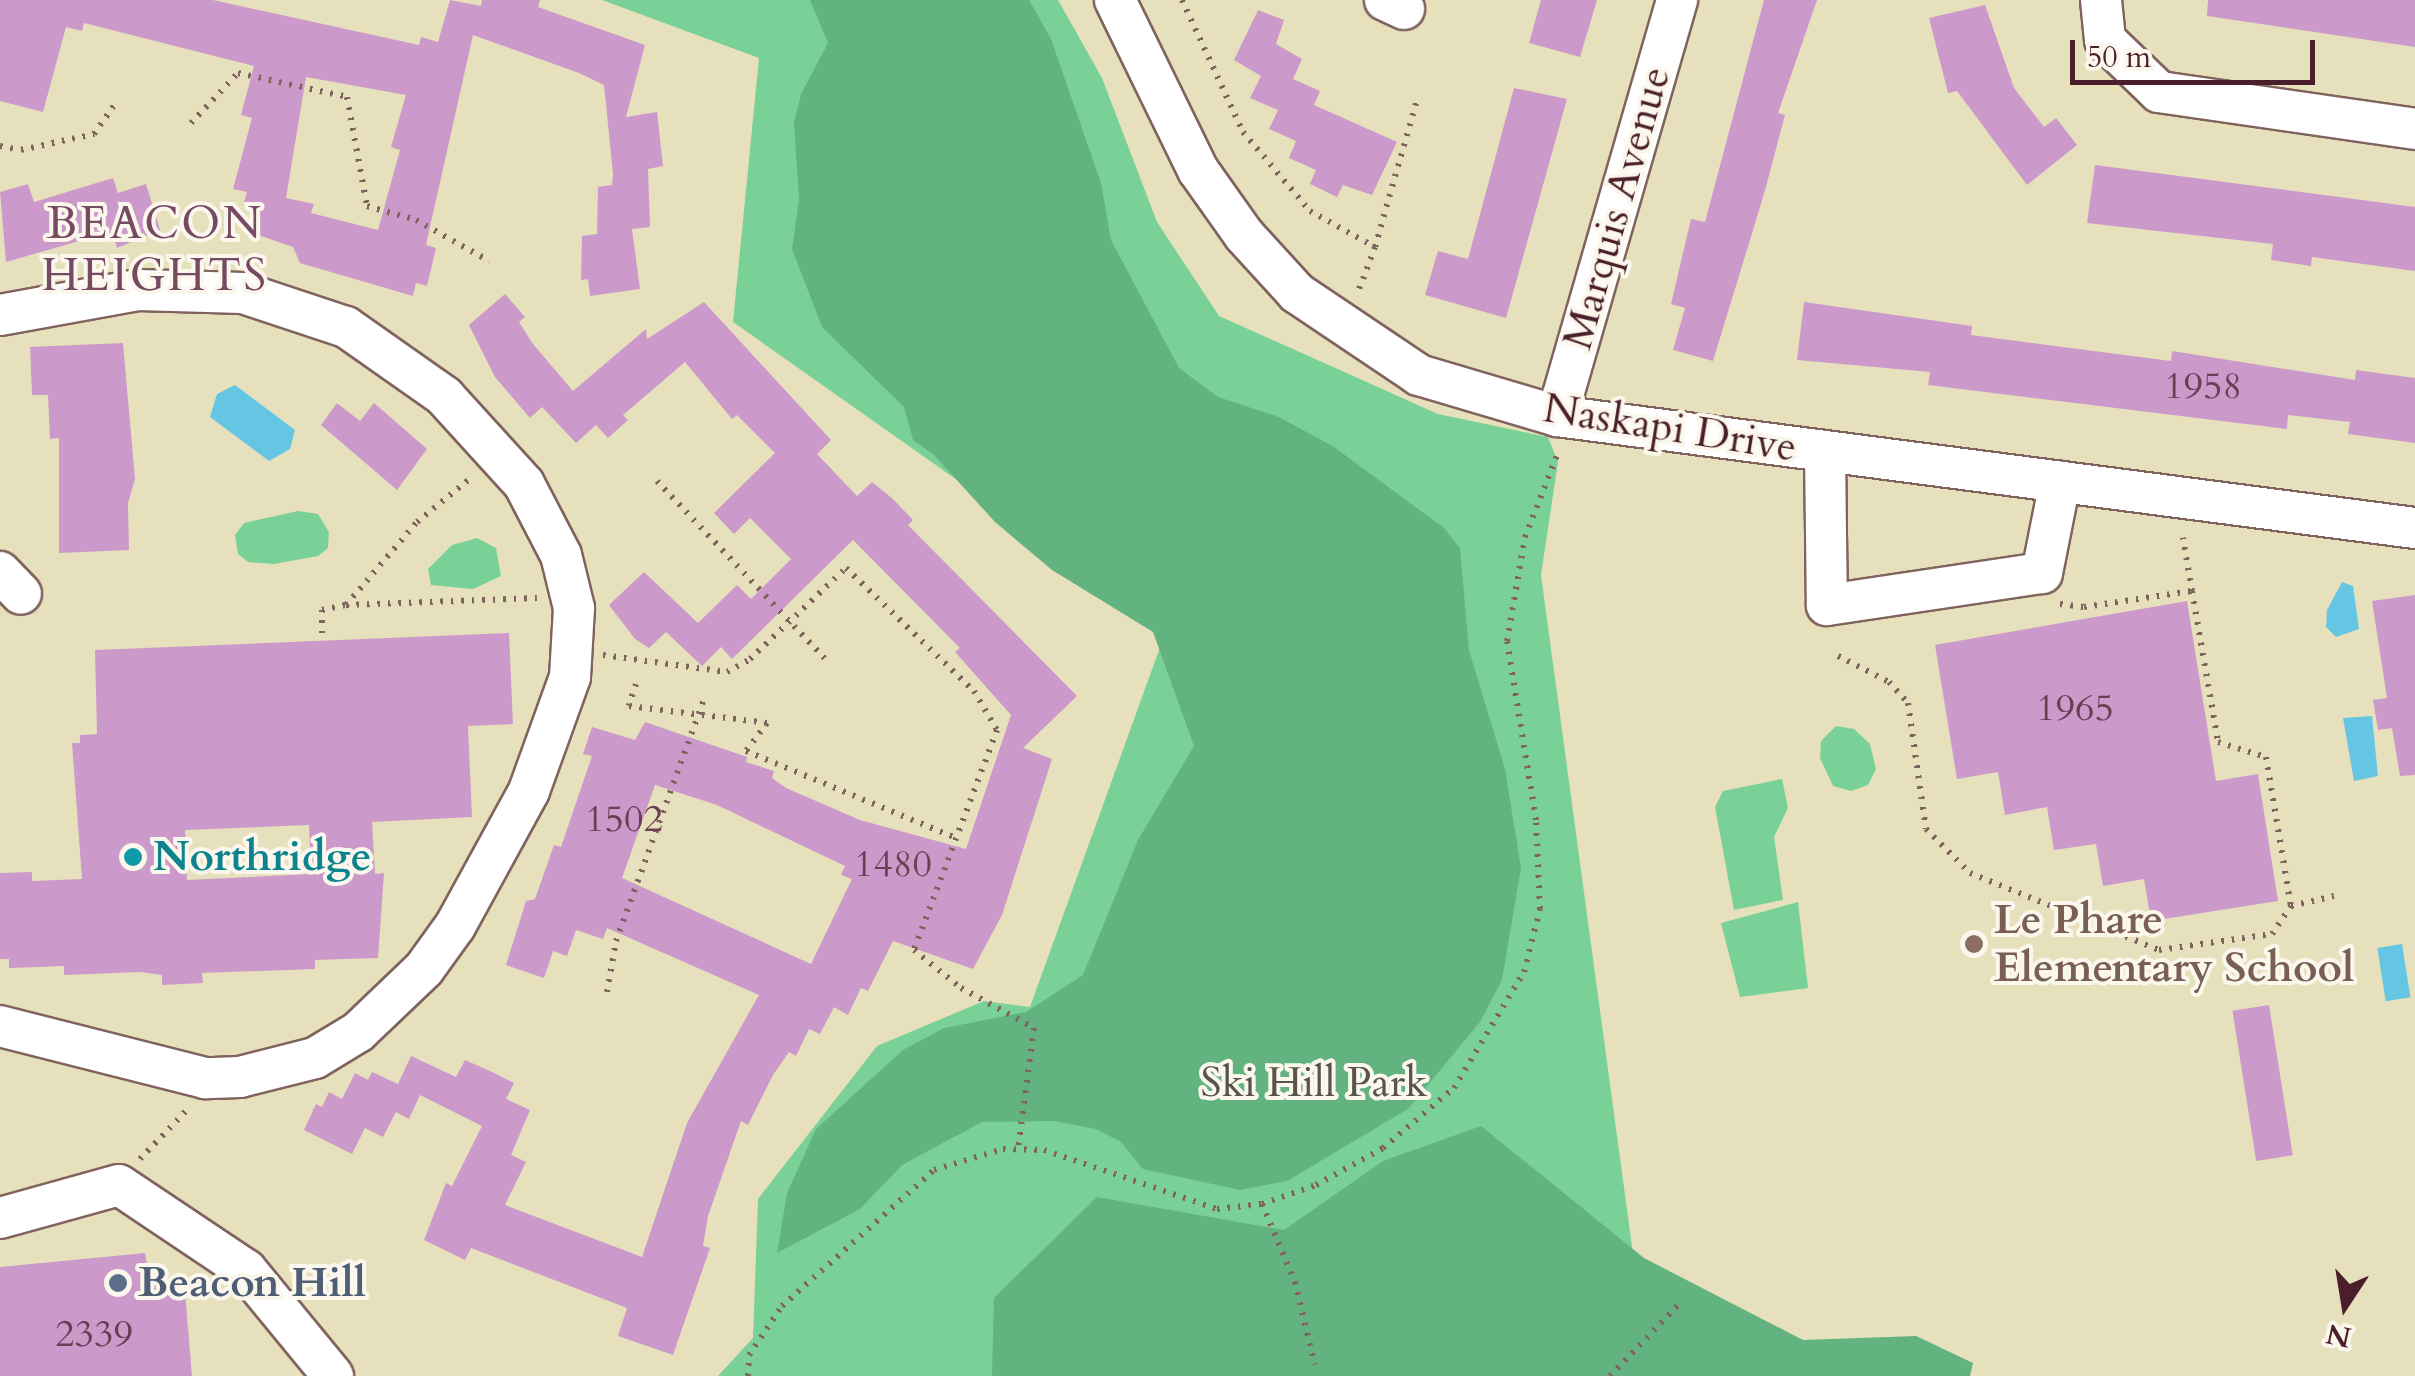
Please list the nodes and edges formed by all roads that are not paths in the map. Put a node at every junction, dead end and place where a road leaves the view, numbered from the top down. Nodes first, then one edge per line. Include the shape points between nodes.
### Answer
1 (1115, 0) edge
2 (1676, 0) edge
3 (2101, 0) edge
4 (2415, 129) edge
5 (0, 316) edge
6 (1557, 435) junction
7 (1825, 452) junction
8 (2060, 482) junction
9 (2415, 528) edge
10 (0, 1026) edge
11 (0, 1218) edge
12 (333, 1376) edge

1 - 6 street, Naskapi Drive via 1198,170 1297,293 1420,375
2 - 6 street, Marquis Avenue
3 - 4 street via 2105,40 2159,92
5 - 10 street via 138,290 243,293 346,327 444,396 500,454 524,484 572,595 570,677 529,791 455,926 424,968 358,1032 315,1058 240,1078 205,1078
6 - 7 street, Naskapi Drive
7 - 8 street, Naskapi Drive
7 - 8 street via 1827,605 2042,573
8 - 9 street, Naskapi Drive
11 - 12 street via 119,1185 246,1270

